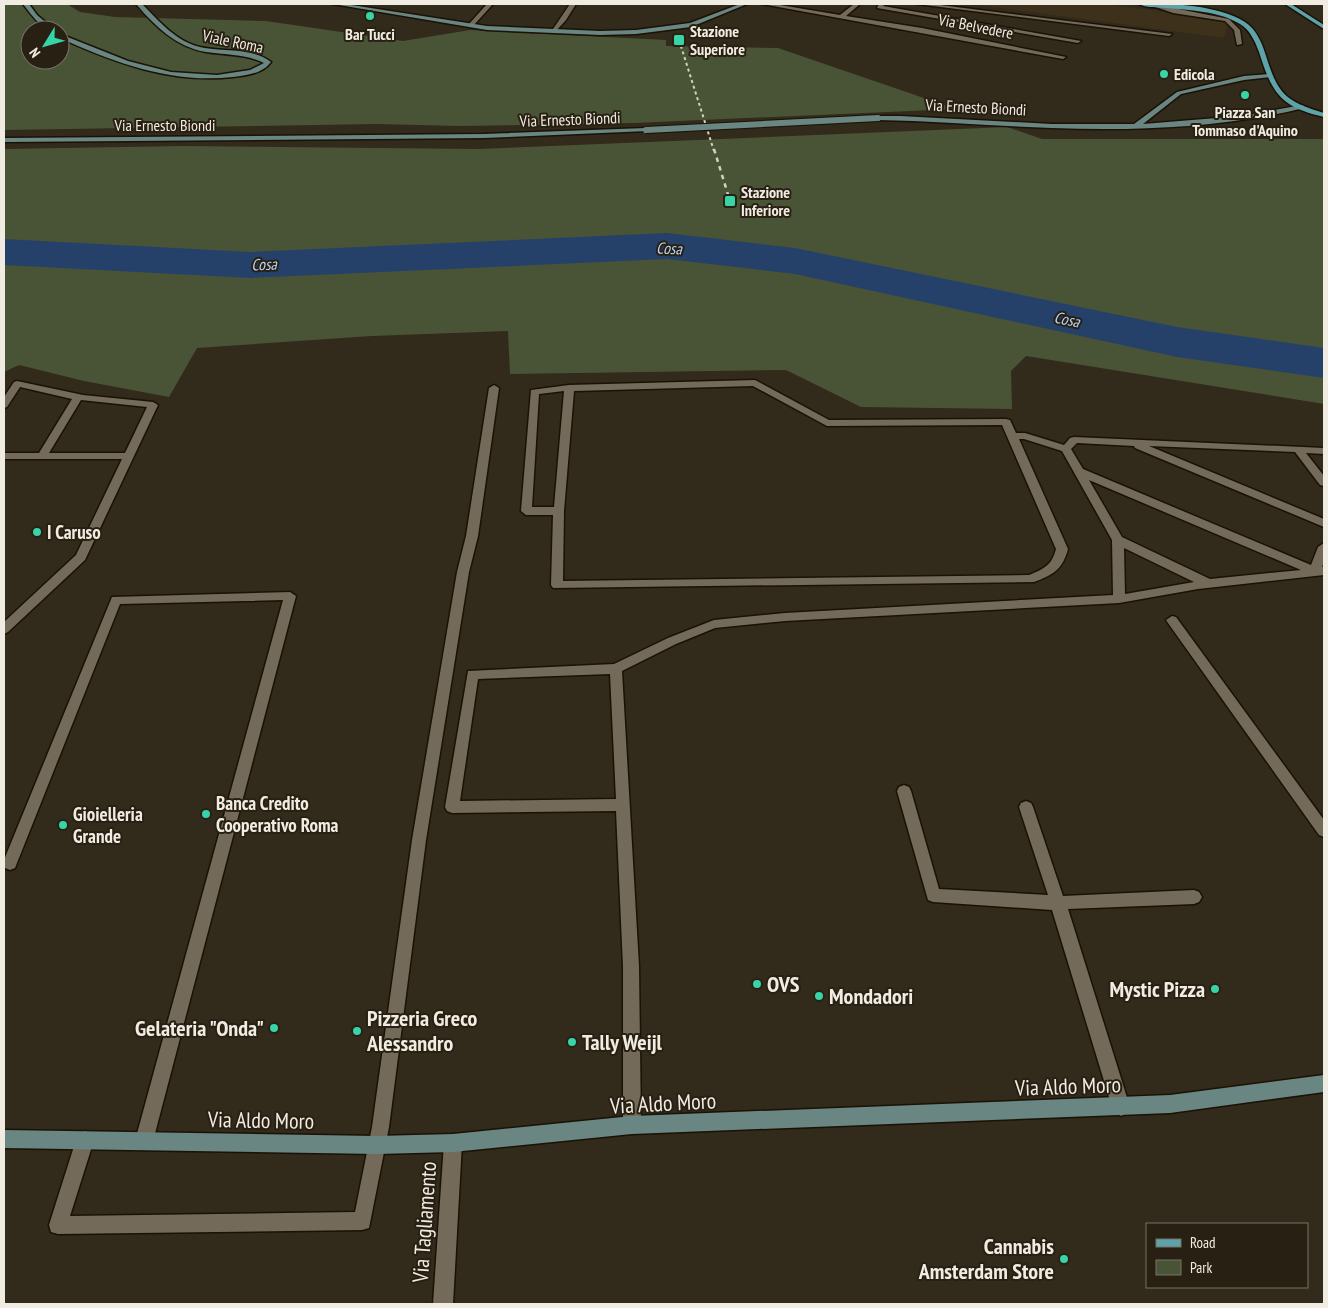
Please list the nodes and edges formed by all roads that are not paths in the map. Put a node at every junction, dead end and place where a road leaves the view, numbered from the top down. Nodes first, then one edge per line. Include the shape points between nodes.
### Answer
1 (26, 4) edge
2 (139, 4) edge
3 (336, 4) edge
4 (490, 4) edge
5 (573, 4) edge
6 (744, 4) edge
7 (765, 4) edge
8 (857, 4) edge
9 (882, 4) edge
10 (920, 4) edge
11 (1142, 4) edge
12 (1288, 4) edge
13 (1155, 5) junction
14 (840, 17) junction
15 (40, 20) edge
16 (471, 25) junction
17 (1324, 27) edge
18 (553, 31) junction
19 (1169, 34) dead end
20 (70, 40) edge
21 (1078, 41) dead end
22 (1239, 44) dead end
23 (1063, 57) dead end
24 (1269, 76) junction
25 (1302, 106) junction
26 (1324, 114) edge
27 (1136, 126) junction
28 (4, 140) edge
29 (494, 388) dead end
30 (569, 388) junction
31 (78, 397) junction
32 (4, 405) edge
33 (1013, 436) junction
34 (1130, 442) junction
35 (1066, 449) junction
36 (1298, 449) junction
37 (1324, 451) edge
38 (4, 456) edge
39 (42, 456) junction
40 (129, 456) junction
41 (1078, 471) junction
42 (1324, 483) edge
43 (558, 511) junction
44 (1324, 523) edge
45 (1118, 540) junction
46 (1324, 547) edge
47 (1320, 571) edge
48 (1210, 584) junction
49 (1119, 599) junction
50 (1172, 620) dead end
51 (4, 629) edge
52 (616, 669) junction
53 (904, 790) dead end
54 (623, 805) junction
55 (1026, 807) dead end
56 (1324, 830) edge
57 (10, 863) dead end
58 (1194, 897) dead end
59 (1058, 903) junction
60 (1324, 1083) edge
61 (1121, 1107) junction
62 (632, 1126) junction
63 (4, 1139) edge
64 (85, 1140) junction
65 (144, 1141) junction
66 (453, 1143) junction
67 (377, 1145) junction
68 (443, 1304) edge

1 - 15 street
2 - 20 street, Viale Roma via 174,38 187,45 268,62 254,71 220,77 170,75 103,55
3 - 16 street
4 - 16 street
5 - 18 street
6 - 18 street via 699,22 670,28 600,33
7 - 14 street, Via Belvedere
8 - 14 street
9 - 21 street via 879,8
10 - 19 street
11 - 13 main road
12 - 17 main road
13 - 22 street via 1227,20 1236,30
13 - 24 main road via 1237,19 1246,25 1261,46
14 - 23 street, Via Belvedere
16 - 18 street
24 - 25 main road via 1282,96
24 - 27 street via 1244,78 1179,93
25 - 26 main road
25 - 27 street, Via Ernesto Biondi via 1259,115
27 - 28 street, Via Ernesto Biondi, bridge via 1052,126 878,118 484,136
29 - 67 street via 419,841
30 - 33 street via 755,383 827,423 1006,422
30 - 43 street
30 - 43 street via 534,392 526,511
31 - 32 street via 17,384
31 - 39 street
31 - 40 street via 153,405
33 - 35 street via 1025,436
33 - 43 street via 1062,549 1060,561 1051,571 1030,579 557,585
34 - 35 street via 1074,440
34 - 36 street
34 - 44 street
35 - 41 street
36 - 37 street
36 - 42 street
38 - 39 street
39 - 40 street
40 - 51 street via 80,557
41 - 45 street
41 - 47 street
45 - 48 street
45 - 49 street
46 - 47 street
47 - 48 street
48 - 49 street
49 - 52 street via 785,617 714,624
50 - 56 street
52 - 54 street
52 - 54 street via 472,674 452,807
53 - 59 street via 933,895
54 - 62 street via 631,966
55 - 59 street
57 - 65 street via 116,600 290,596
58 - 59 street
59 - 61 street
60 - 61 street, Via Aldo Moro via 1170,1104
61 - 62 street, Via Aldo Moro
62 - 66 street, Via Aldo Moro
63 - 64 street, Via Aldo Moro
64 - 65 street, Via Aldo Moro
64 - 67 street via 58,1225 362,1221
65 - 67 street, Via Aldo Moro
66 - 67 street, Via Aldo Moro
66 - 68 street, Via Tagliamento

